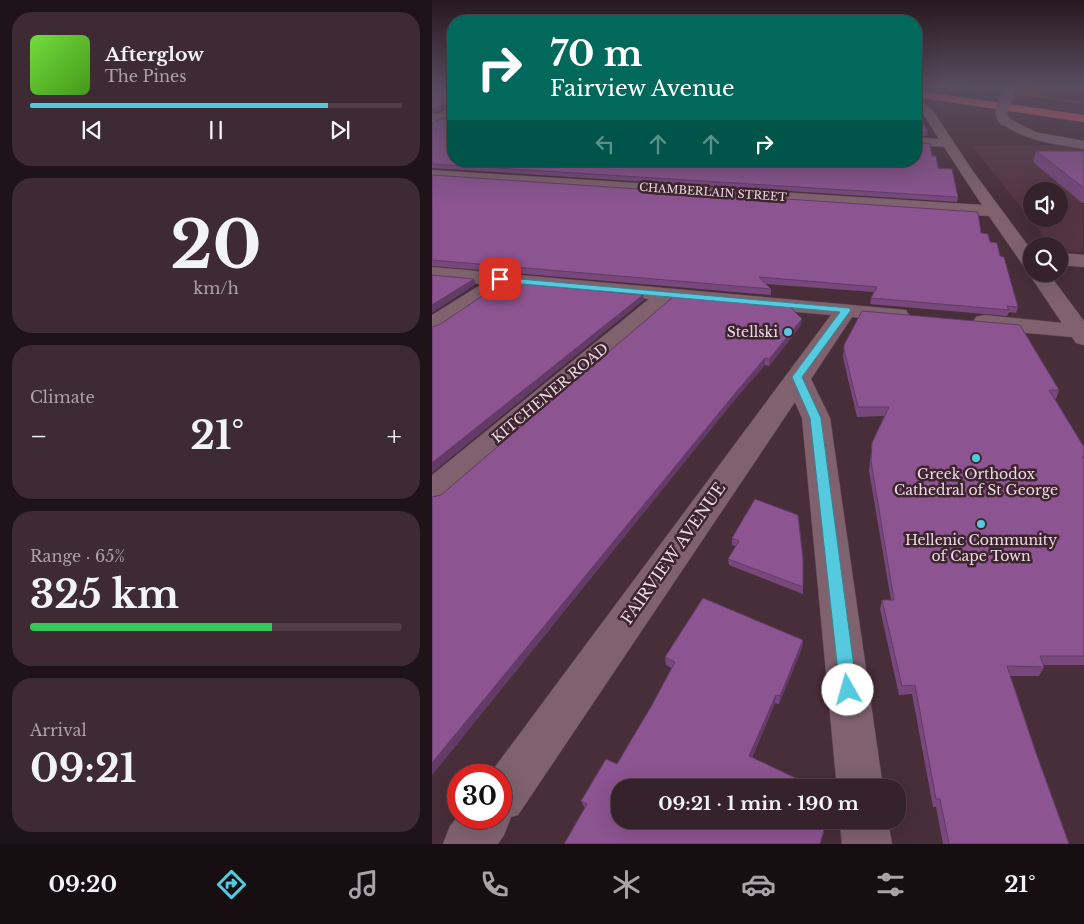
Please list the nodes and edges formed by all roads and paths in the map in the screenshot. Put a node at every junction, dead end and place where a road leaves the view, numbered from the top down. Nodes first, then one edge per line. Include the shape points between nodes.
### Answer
1 (937, 124) edge
2 (1010, 124) edge
3 (922, 141) edge
4 (948, 143) junction
5 (1084, 145) edge
6 (432, 174) edge
7 (995, 211) junction
8 (1023, 250) edge
9 (1068, 260) edge
10 (1084, 261) edge
11 (432, 273) edge
12 (500, 279) junction
13 (1045, 282) edge
14 (668, 294) junction
15 (846, 310) junction
16 (914, 316) edge
17 (963, 320) edge
18 (432, 324) edge
19 (1081, 335) edge
20 (797, 377) junction
21 (432, 492) edge
22 (859, 779) edge
23 (512, 782) edge
24 (479, 829) edge
25 (865, 829) edge
26 (468, 844) edge
27 (867, 844) edge

1 - 4 street
2 - 5 street, bridge via 1033,134
3 - 4 street
4 - 7 street
6 - 7 street, CHAMBERLAIN STREET
7 - 8 street
9 - 10 street
11 - 12 street
12 - 14 street
12 - 18 street via 482,294
13 - 19 street
14 - 15 street
14 - 21 street, KITCHENER ROAD
15 - 16 street
15 - 20 street, FAIRVIEW AVENUE
17 - 19 street
20 - 22 street via 816,418
20 - 23 street, FAIRVIEW AVENUE
24 - 26 street
25 - 27 street

